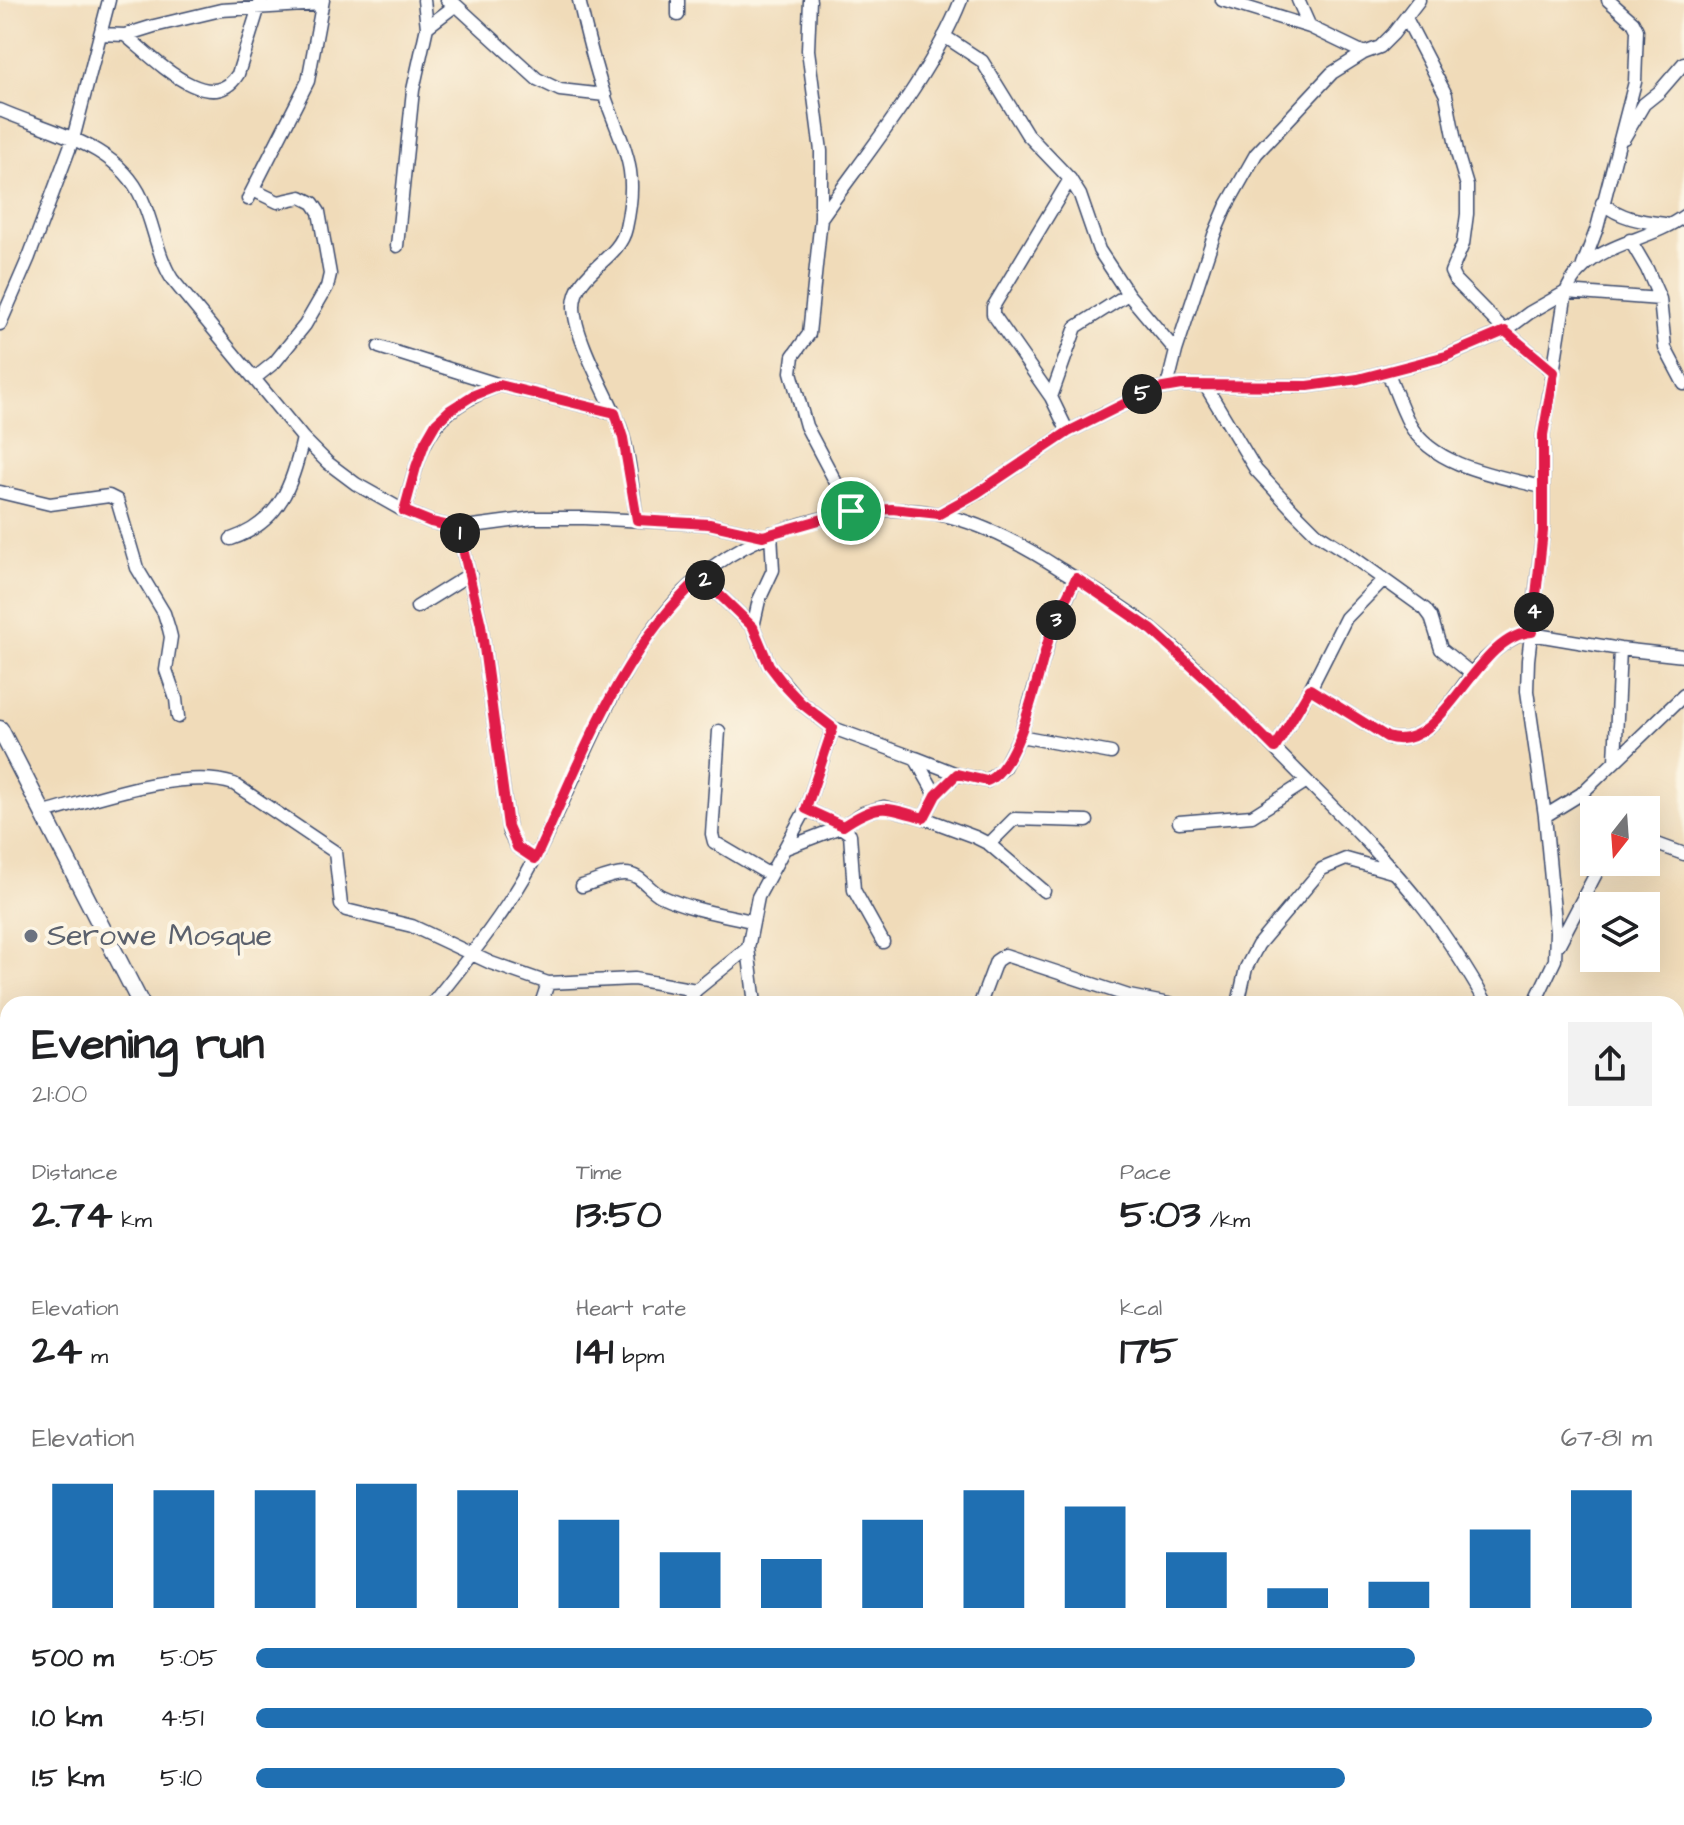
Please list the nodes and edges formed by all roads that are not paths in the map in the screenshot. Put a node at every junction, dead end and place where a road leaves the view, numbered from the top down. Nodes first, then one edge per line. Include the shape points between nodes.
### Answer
1 (109, 0) edge
2 (424, 0) edge
3 (579, 0) edge
4 (678, 0) edge
5 (810, 0) edge
6 (961, 0) edge
7 (1222, 0) edge
8 (1298, 0) edge
9 (1419, 0) edge
10 (1608, 0) edge
11 (323, 2) edge
12 (451, 2) edge
13 (261, 3) edge
14 (678, 15) dead end
15 (1406, 18) junction
16 (427, 27) junction
17 (1310, 27) junction
18 (100, 34) junction
19 (125, 35) junction
20 (944, 36) junction
21 (1364, 53) junction
22 (1684, 63) edge
23 (605, 95) junction
24 (0, 110) edge
25 (73, 139) junction
26 (1615, 155) junction
27 (1070, 179) junction
28 (1602, 203) junction
29 (1684, 216) edge
30 (821, 218) junction
31 (1668, 225) junction
32 (1630, 240) junction
33 (397, 246) dead end
34 (1582, 267) junction
35 (1566, 292) junction
36 (1128, 294) junction
37 (1660, 299) junction
38 (0, 324) edge
39 (1505, 331) junction
40 (379, 347) dead end
41 (1176, 351) junction
42 (1554, 372) junction
43 (1388, 373) junction
44 (255, 378) junction
45 (1684, 384) edge
46 (500, 385) junction
47 (1205, 385) junction
48 (1167, 387) junction
49 (1051, 397) junction
50 (615, 413) junction
51 (1068, 432) junction
52 (303, 438) junction
53 (1542, 487) junction
54 (0, 492) edge
55 (404, 511) junction
56 (851, 511) junction
57 (939, 514) junction
58 (637, 520) junction
59 (458, 528) junction
60 (767, 534) junction
61 (231, 539) dead end
62 (470, 574) junction
63 (701, 577) junction
64 (1076, 578) junction
65 (1383, 580) junction
66 (417, 607) dead end
67 (753, 627) junction
68 (1532, 632) junction
69 (1620, 649) junction
70 (1684, 656) edge
71 (1472, 674) junction
72 (1310, 689) junction
73 (1684, 695) edge
74 (178, 717) dead end
75 (833, 728) junction
76 (0, 729) edge
77 (719, 731) dead end
78 (1020, 736) junction
79 (1275, 748) junction
80 (1111, 753) dead end
81 (915, 758) junction
82 (1615, 761) junction
83 (957, 774) junction
84 (1307, 781) junction
85 (936, 795) junction
86 (806, 809) junction
87 (45, 813) junction
88 (1545, 816) junction
89 (924, 818) junction
90 (1087, 821) dead end
91 (1179, 822) dead end
92 (843, 826) junction
93 (989, 844) junction
94 (1660, 845) edge
95 (786, 848) junction
96 (1684, 854) edge
97 (535, 859) junction
98 (1395, 873) junction
99 (770, 875) junction
100 (1595, 876) edge
101 (582, 886) dead end
102 (1044, 891) dead end
103 (751, 921) junction
104 (883, 942) dead end
105 (748, 948) junction
106 (1556, 950) junction
107 (472, 953) junction
108 (548, 983) junction
109 (696, 990) junction
110 (137, 996) edge
111 (438, 996) edge
112 (544, 996) edge
113 (691, 996) edge
114 (754, 996) edge
115 (983, 996) edge
116 (1129, 996) edge
117 (1240, 996) edge
118 (1482, 996) edge
119 (1541, 996) edge

1 - 18 street
2 - 16 street
3 - 23 street
4 - 14 street
5 - 30 street via 808,50 821,151
6 - 20 street
7 - 17 street
8 - 17 street
9 - 15 street
10 - 26 street via 1633,22 1637,38 1635,82
11 - 13 street
11 - 44 street via 308,81 250,194 278,202 301,197 313,203 330,274 305,325
12 - 16 street
12 - 23 street via 537,79 560,90
13 - 19 street
13 - 19 street via 238,74 223,89 194,88
15 - 21 street via 1380,47
15 - 39 street via 1446,95 1467,186 1463,244 1451,272
16 - 33 street via 413,90
17 - 21 street
18 - 19 street
18 - 25 street
20 - 27 street via 982,61 1027,134
20 - 30 street
21 - 41 street via 1332,73 1256,154 1214,235
22 - 26 street via 1644,104
23 - 50 street via 629,157 631,194 622,238 584,278 574,307 598,382
24 - 25 street
25 - 38 street
25 - 44 street via 99,151 132,182 165,267
26 - 28 street
27 - 36 street via 1099,250
27 - 49 street via 993,307 995,320
28 - 31 street via 1632,220
28 - 34 street
29 - 31 street
30 - 56 street via 809,334 793,356 791,372 813,442
31 - 32 street
32 - 34 street
32 - 37 street
34 - 35 street
35 - 37 street
35 - 39 street
35 - 42 street
36 - 41 street
36 - 49 street via 1076,327
37 - 45 street via 1665,348
39 - 42 street
39 - 43 street
40 - 46 street
41 - 48 street
42 - 53 street via 1543,435
43 - 47 street via 1308,386
43 - 53 street via 1410,426 1427,445 1462,466
44 - 52 street
46 - 50 street
46 - 55 street via 472,396 436,423
47 - 48 street
47 - 65 street via 1262,479 1316,533
48 - 51 street via 1139,395
49 - 51 street
50 - 58 street
51 - 57 street
52 - 55 street via 356,484
52 - 61 street via 287,494 248,532
53 - 68 street via 1543,531
54 - 74 street via 50,504 109,496 117,500 137,568 169,629 166,670
55 - 59 street
56 - 57 street
56 - 60 street
57 - 64 street via 1007,539
58 - 59 street via 533,518
58 - 60 street
59 - 62 street
60 - 63 street
60 - 67 street via 773,570
62 - 66 street
62 - 97 street via 508,826 517,847
63 - 67 street
63 - 97 street via 650,632 620,679
64 - 78 street via 1051,633
64 - 79 street via 1152,630
65 - 71 street via 1429,613 1441,649
65 - 72 street via 1346,618
67 - 75 street via 769,665 786,687
68 - 69 street
68 - 71 street via 1511,638
68 - 88 street via 1527,691
69 - 70 street
69 - 82 street
71 - 72 street via 1440,716 1400,740
72 - 79 street
73 - 82 street
75 - 81 street
75 - 86 street
76 - 87 main road
77 - 99 street via 714,842
78 - 80 street
78 - 83 street via 1003,769 991,779
79 - 84 street
81 - 83 street
81 - 85 street
82 - 88 street via 1569,803
83 - 85 street
84 - 91 street via 1252,816
84 - 98 street
85 - 89 street
86 - 92 street
86 - 95 street
87 - 107 street via 169,782 223,780 246,790 335,852 346,910 412,926
87 - 110 main road
88 - 106 street
89 - 92 street via 884,807
89 - 93 street
90 - 93 street via 1014,819
92 - 95 street
92 - 104 street via 852,841 854,890
93 - 102 street
94 - 96 street
95 - 99 street
97 - 107 street
98 - 117 street via 1346,859 1322,869 1258,945
98 - 118 street via 1446,937
99 - 103 street
100 - 106 street
101 - 103 street via 629,874 674,902
103 - 105 street
105 - 109 street
105 - 114 street
106 - 119 street
107 - 108 street
107 - 111 street
108 - 109 street via 634,979
108 - 112 street
109 - 113 street
115 - 116 street via 996,961 1005,955

